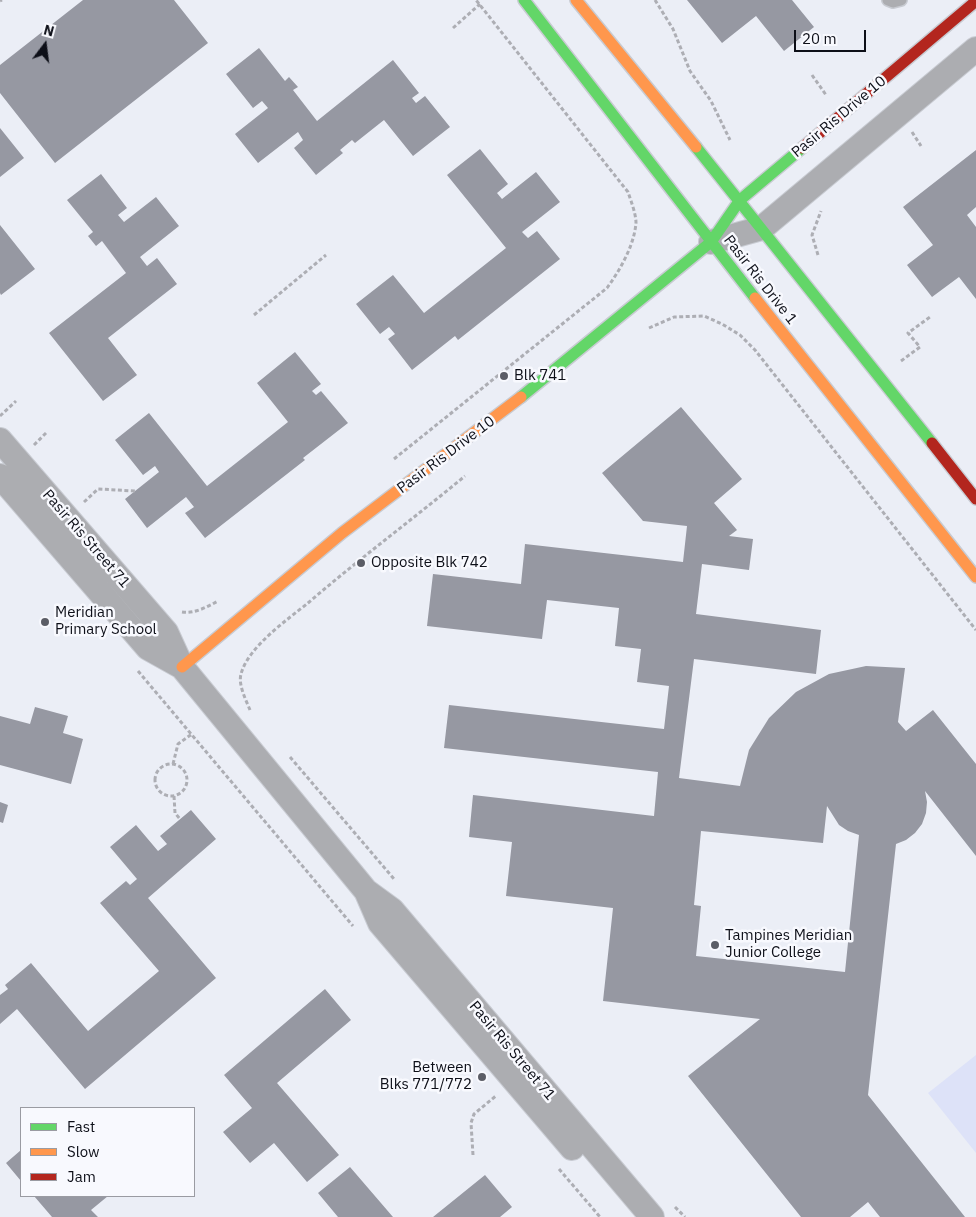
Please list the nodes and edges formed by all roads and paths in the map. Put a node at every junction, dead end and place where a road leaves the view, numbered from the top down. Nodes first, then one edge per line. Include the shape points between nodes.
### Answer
1 (476, 0) edge
2 (524, 0) edge
3 (576, 0) edge
4 (655, 0) edge
5 (888, 0) edge
6 (901, 0) edge
7 (976, 1) edge
8 (480, 4) junction
9 (453, 28) dead end
10 (976, 49) edge
11 (812, 75) dead end
12 (824, 91) dead end
13 (730, 140) dead end
14 (740, 200) junction
15 (762, 228) junction
16 (711, 242) junction
17 (326, 255) dead end
18 (254, 315) dead end
19 (930, 317) dead end
20 (647, 329) dead end
21 (901, 361) dead end
22 (16, 401) dead end
23 (0, 416) edge
24 (46, 433) dead end
25 (0, 440) edge
26 (29, 450) dead end
27 (390, 461) dead end
28 (467, 474) dead end
29 (0, 476) edge
30 (135, 491) dead end
31 (976, 499) edge
32 (78, 508) dead end
33 (976, 577) edge
34 (218, 600) dead end
35 (188, 613) dead end
36 (976, 630) edge
37 (182, 667) junction
38 (136, 670) dead end
39 (250, 710) dead end
40 (192, 734) junction
41 (289, 755) dead end
42 (173, 764) junction
43 (174, 796) junction
44 (180, 819) dead end
45 (397, 883) dead end
46 (366, 891) junction
47 (342, 913) dead end
48 (492, 1100) dead end
49 (473, 1155) dead end
50 (630, 1217) edge
51 (652, 1217) edge

1 - 8 path
2 - 16 main road, Pasir Ris Drive 1
3 - 14 main road
4 - 13 path via 673,29 690,71 711,101
5 - 6 lane
7 - 14 main road, Pasir Ris Drive 10
8 - 9 path
8 - 27 path via 628,192 636,222 629,250 607,288
10 - 15 street, Pasir Ris Drive 10
11 - 12 path
14 - 15 main road
14 - 16 main road, Pasir Ris Drive 10
15 - 16 street, Pasir Ris Drive 10
15 - 31 main road
16 - 33 main road, Pasir Ris Drive 1
16 - 37 main road, Pasir Ris Drive 10 via 504,411 342,533
17 - 18 path
19 - 21 path via 908,332 920,347
20 - 36 path via 674,317 704,316 740,335
22 - 23 path
24 - 26 path
25 - 37 street, Pasir Ris Street 71 via 166,632
28 - 39 path via 258,646 240,676 242,693
29 - 37 street, Pasir Ris Street 71 via 148,648
30 - 32 path via 98,489
34 - 35 path
37 - 46 street, Pasir Ris Street 71
38 - 40 path
40 - 42 path via 178,744
40 - 47 path
41 - 45 path
42 - 43 path via 182,768 187,777 183,792
42 - 43 path via 162,767 155,781 164,794
43 - 44 path via 175,813
46 - 50 street, Pasir Ris Street 71 via 380,923
46 - 51 street, Pasir Ris Street 71 via 392,910
48 - 49 path via 474,1114 471,1123

